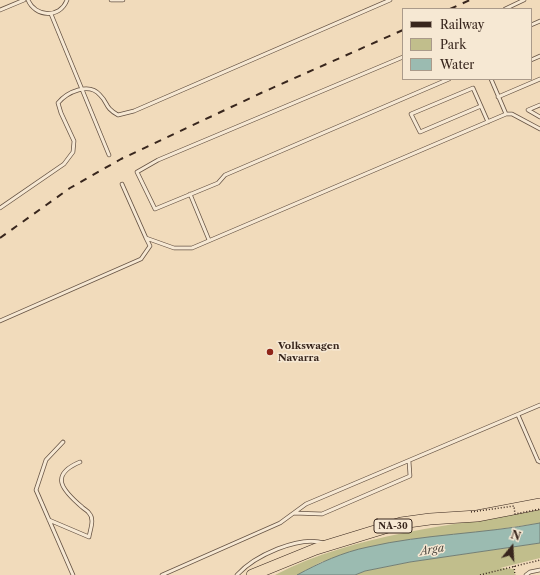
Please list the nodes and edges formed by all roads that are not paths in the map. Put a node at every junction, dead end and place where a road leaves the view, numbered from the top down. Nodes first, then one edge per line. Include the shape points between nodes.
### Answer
1 (24, 0) edge
2 (28, 0) edge
3 (67, 0) edge
4 (111, 0) edge
5 (123, 0) edge
6 (390, 0) edge
7 (524, 0) edge
8 (507, 8) edge
9 (0, 10) edge
10 (51, 14) junction
11 (402, 57) edge
12 (540, 79) edge
13 (447, 80) edge
14 (491, 80) edge
15 (82, 89) junction
16 (498, 97) junction
17 (540, 105) edge
18 (481, 106) junction
19 (506, 114) junction
20 (540, 117) edge
21 (488, 122) junction
22 (540, 129) edge
23 (109, 155) dead end
24 (122, 184) dead end
25 (190, 194) junction
26 (0, 208) edge
27 (146, 238) junction
28 (209, 240) junction
29 (0, 321) edge
30 (540, 405) edge
31 (518, 415) junction
32 (63, 442) dead end
33 (538, 456) edge
34 (409, 461) junction
35 (80, 462) dead end
36 (540, 462) edge
37 (540, 504) edge
38 (294, 513) junction
39 (49, 520) junction
40 (330, 544) junction
41 (540, 570) edge
42 (73, 575) edge
43 (162, 575) edge
44 (236, 575) edge
45 (252, 575) edge
46 (526, 575) edge

1 - 9 lane
2 - 10 lane via 34,9
3 - 10 lane via 62,8
4 - 5 lane
6 - 15 lane via 134,111 118,115 108,109 95,91
7 - 8 lane
10 - 15 lane
11 - 25 lane via 158,160 138,172 155,209
12 - 16 lane
13 - 25 lane via 225,175 218,183
14 - 16 lane
15 - 23 lane
15 - 26 lane via 63,97 58,103 74,141 69,159
16 - 19 lane
17 - 20 lane via 528,110
18 - 18 lane via 472,88 411,114 420,132
18 - 21 lane
19 - 21 lane
19 - 22 lane via 512,114
21 - 28 lane
24 - 27 lane
25 - 28 lane
27 - 28 lane via 174,248 192,248
27 - 29 lane via 150,246 141,259
30 - 31 lane
31 - 33 lane
31 - 34 lane
32 - 39 lane via 46,460 36,490
33 - 36 lane
34 - 38 lane via 306,504
34 - 38 lane via 410,476 322,514
35 - 39 lane via 63,473 62,485 65,491 90,513 92,520 89,538
37 - 40 highway, NA-30 via 477,516 401,524
38 - 43 lane via 280,523
39 - 42 lane
40 - 44 lane via 310,541 280,549 251,562
40 - 45 highway, NA-30
41 - 46 lane

